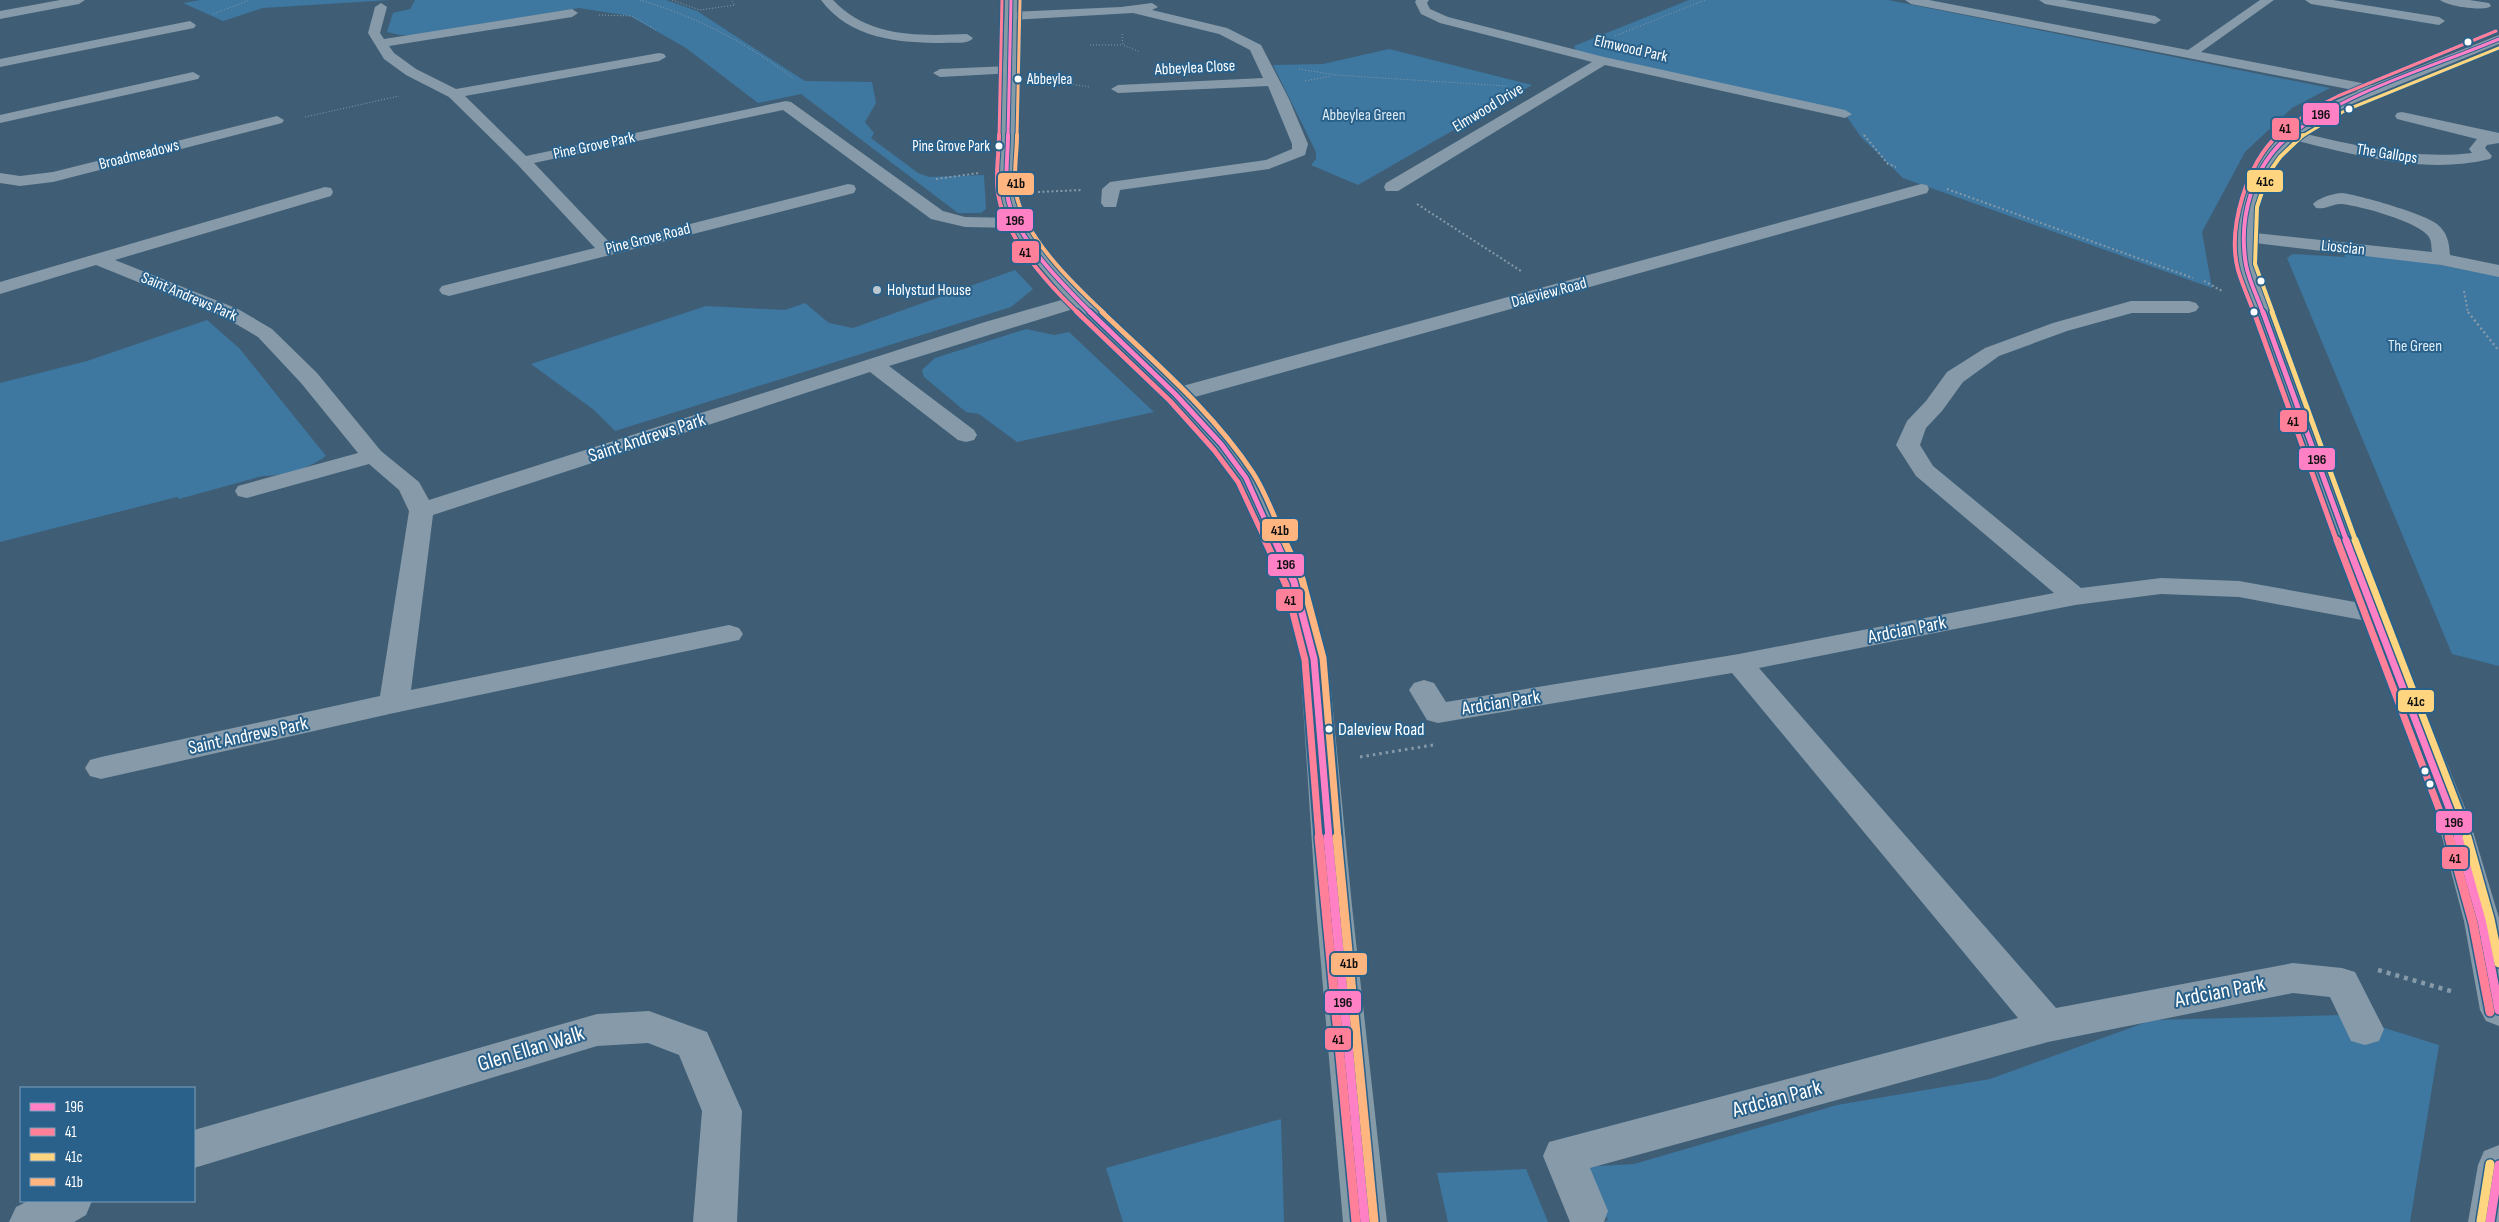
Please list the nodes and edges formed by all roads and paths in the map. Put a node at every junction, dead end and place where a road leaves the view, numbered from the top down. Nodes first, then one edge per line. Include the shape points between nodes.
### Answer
1 (75, 0) edge
2 (250, 0) edge
3 (672, 0) edge
4 (827, 0) edge
5 (1423, 0) edge
6 (1705, 0) edge
7 (1911, 0) edge
8 (2045, 0) edge
9 (2268, 0) edge
10 (2311, 0) edge
11 (2446, 0) edge
12 (732, 1) edge
13 (1164, 3) dead end
14 (2485, 6) dead end
15 (381, 7) dead end
16 (1011, 8) edge
17 (1135, 10) junction
18 (572, 13) dead end
19 (0, 15) edge
20 (597, 15) dead end
21 (2155, 20) dead end
22 (2439, 21) dead end
23 (190, 25) joint
24 (662, 33) dead end
25 (967, 38) dead end
26 (2499, 39) edge
27 (380, 43) junction
28 (1123, 44) dead end
29 (1090, 45) dead end
30 (1577, 54) junction
31 (2190, 54) junction
32 (659, 57) dead end
33 (1603, 61) junction
34 (1261, 62) junction
35 (0, 63) edge
36 (940, 73) dead end
37 (193, 76) dead end
38 (1009, 77) junction
39 (1274, 82) junction
40 (1093, 85) dead end
41 (439, 87) junction
42 (1118, 89) dead end
43 (2375, 90) junction
44 (1549, 92) junction
45 (454, 94) junction
46 (1845, 114) joint
47 (2402, 116) dead end
48 (0, 119) edge
49 (277, 120) joint
50 (2292, 135) junction
51 (2496, 138) edge
52 (2492, 159) edge
53 (523, 161) junction
54 (1897, 167) dead end
55 (0, 178) edge
56 (1941, 186) dead end
57 (1392, 187) joint
58 (848, 189) dead end
59 (1920, 189) dead end
60 (325, 192) dead end
61 (1007, 193) junction
62 (1110, 196) joint
63 (2322, 204) dead end
64 (1016, 223) junction
65 (2245, 236) junction
66 (606, 249) junction
67 (2441, 259) junction
68 (99, 260) junction
69 (2499, 270) edge
70 (2462, 283) dead end
71 (0, 288) edge
72 (449, 290) dead end
73 (1555, 292) junction
74 (2257, 296) junction
75 (1079, 301) junction
76 (2189, 307) dead end
77 (2499, 351) edge
78 (873, 364) junction
79 (1176, 395) junction
80 (966, 435) dead end
81 (373, 456) junction
82 (247, 491) dead end
83 (422, 511) junction
84 (2075, 597) junction
85 (2374, 614) junction
86 (729, 634) dead end
87 (1739, 663) junction
88 (1424, 690) dead end
89 (394, 704) junction
90 (1443, 744) dead end
91 (1322, 762) junction
92 (101, 768) dead end
93 (2372, 968) dead end
94 (2498, 1007) edge
95 (2048, 1026) junction
96 (2365, 1029) dead end
97 (195, 1149) edge
98 (2499, 1165) edge
99 (70, 1202) edge
100 (1587, 1211) dead end
101 (31, 1222) edge
102 (715, 1222) edge
103 (1365, 1222) edge
104 (2490, 1222) edge

1 - 19 street
2 - 23 path via 229,10 185,22
3 - 12 path via 700,10 735,5
4 - 25 street via 849,21 881,34 930,40
5 - 30 street, Elmwood Park via 1425,11 1444,20
6 - 30 path
7 - 31 street
8 - 21 street
9 - 31 street
10 - 22 street
11 - 14 street
13 - 17 street
15 - 27 street via 374,33
16 - 17 street
16 - 38 main road
17 - 34 street via 1223,31 1256,48
18 - 27 street
20 - 24 path via 632,16
23 - 35 street
26 - 43 street
27 - 41 street, Pine Grove Park via 389,56
28 - 29 path
30 - 33 street, Elmwood Park
31 - 43 street
32 - 45 street
33 - 44 street, Elmwood Drive
33 - 46 street, Elmwood Park
34 - 39 street
34 - 44 path via 1336,75
36 - 38 street
37 - 48 street
38 - 40 path via 1088,88
38 - 61 main road
39 - 42 street, Abbeylea Close
39 - 62 street via 1300,144 1299,152 1269,164 1126,184
41 - 45 street, Pine Grove Park
41 - 49 path via 291,120
43 - 50 street via 2315,116
44 - 57 street, Elmwood Drive
45 - 53 street, Pine Grove Park
46 - 54 path via 1888,164
47 - 51 street, The Gallops
49 - 55 street, Broadmeadows via 52,177 20,181
50 - 52 street, The Gallops via 2405,160
50 - 65 street via 2281,143 2260,170 2249,205
51 - 52 street, The Gallops via 2482,142 2476,148
53 - 64 street, Pine Grove Park via 786,105 937,215 965,222
53 - 66 street, Pine Grove Park
56 - 74 path via 2211,284 2219,290
57 - 73 path
58 - 66 street, Pine Grove Road
59 - 73 street, Daleview Road
60 - 68 street, Saint Andrews Park
61 - 62 path
61 - 64 main road
63 - 67 street via 2340,198 2414,218 2431,228 2440,239
64 - 75 main road
65 - 67 street, Lioscian
65 - 74 street via 2246,266
66 - 72 street, Pine Grove Road
67 - 69 street, Lioscian
68 - 71 street, Saint Andrews Park
68 - 81 street, Saint Andrews Park via 231,312 265,333 308,378
70 - 77 path via 2468,314
73 - 79 street, Daleview Road
74 - 85 street
75 - 78 street, Saint Andrews Park
75 - 79 main road
76 - 84 street via 2131,307 2060,327 1992,352 1955,377 1915,426 1908,445 1924,472
78 - 80 street
78 - 83 street, Saint Andrews Park
79 - 91 main road via 1221,444 1246,478 1294,582 1314,659
81 - 82 street
81 - 83 street, Saint Andrews Park via 410,487
83 - 89 street
84 - 85 street, Ardcian Park via 2161,586 2239,588
84 - 87 street, Ardcian Park
85 - 94 street via 2453,818 2482,921
86 - 89 street, Saint Andrews Park
87 - 88 street, Ardcian Park via 1438,713
87 - 95 street
89 - 92 street, Saint Andrews Park
90 - 91 path
91 - 103 main road
93 - 94 path
95 - 96 street, Ardcian Park via 2293,978 2342,983
95 - 100 street, Ardcian Park via 1564,1156
97 - 102 street, Glen Ellan Walk via 597,1030 648,1027 694,1044 722,1111
98 - 104 street
99 - 101 street

